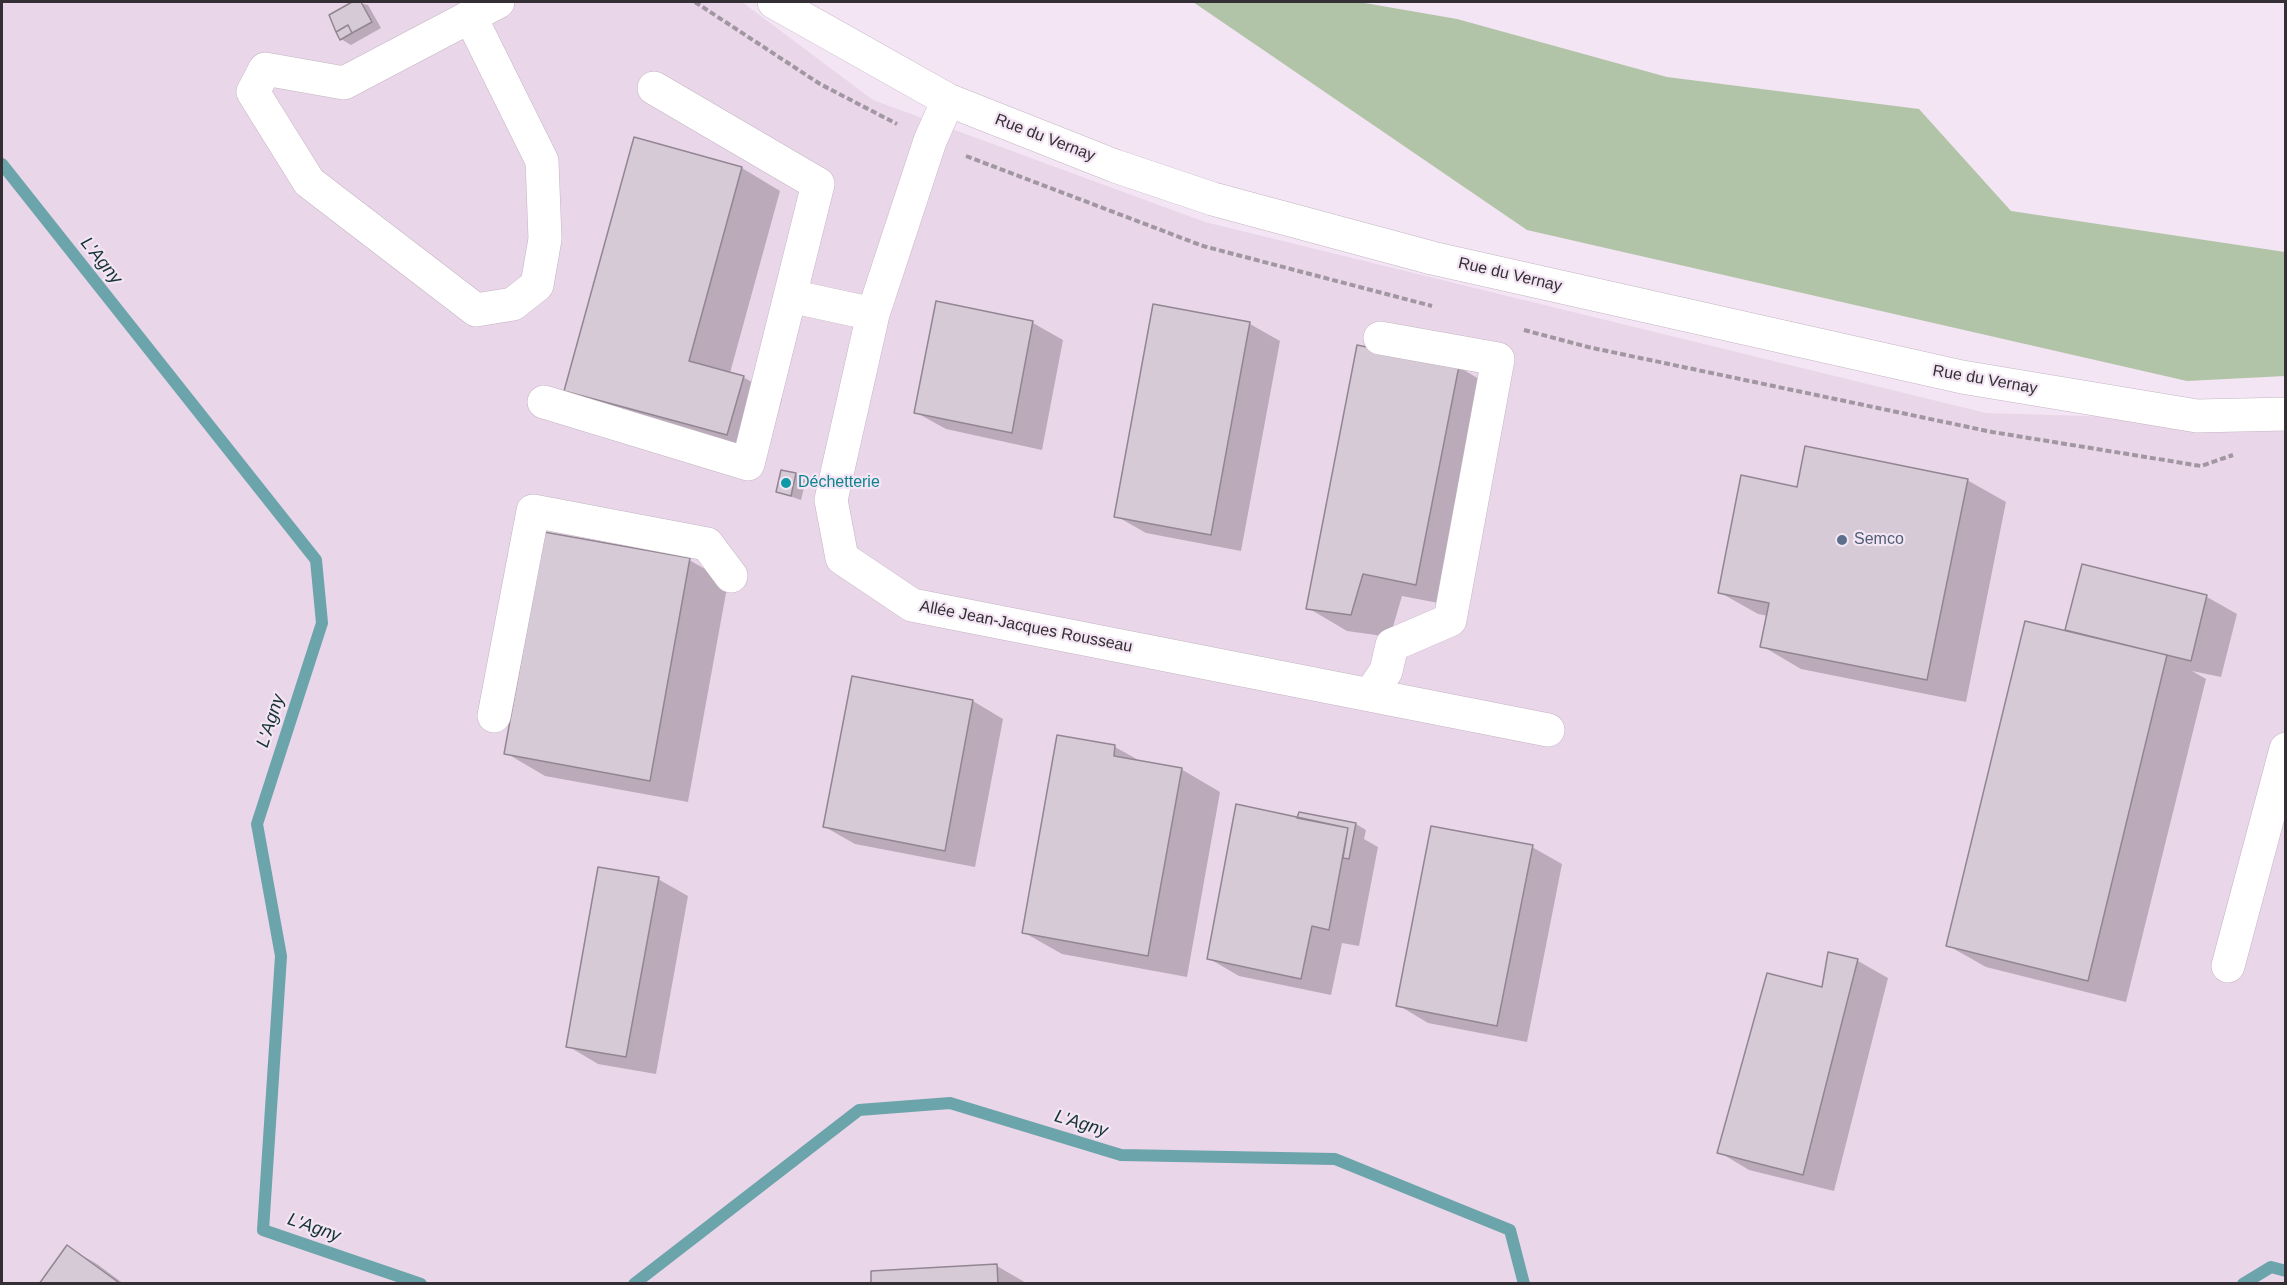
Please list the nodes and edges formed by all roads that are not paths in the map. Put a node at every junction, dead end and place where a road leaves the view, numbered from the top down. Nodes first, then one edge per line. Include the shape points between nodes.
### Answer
1 (774, 2) edge
2 (484, 9) edge
3 (654, 88) dead end
4 (948, 100) junction
5 (790, 296) junction
6 (873, 314) junction
7 (1380, 338) dead end
8 (544, 402) dead end
9 (2286, 414) edge
10 (731, 576) dead end
11 (1370, 695) junction
12 (494, 716) dead end
13 (1548, 730) dead end
14 (2286, 749) edge
15 (2228, 966) dead end

1 - 4 street, Rue du Vernay
2 - 2 street via 344,83 265,69 253,92 309,182 476,310 513,304 537,285 545,239 542,161
3 - 5 street via 818,184
4 - 6 street, Allée Jean-Jacques Rousseau via 930,141
4 - 9 street, Rue du Vernay via 1115,166 1213,199 1432,258 1962,377 2197,416
5 - 6 street
5 - 8 street via 748,464
6 - 11 street, Allée Jean-Jacques Rousseau via 831,500 842,558 912,605
7 - 11 street via 1498,359 1450,620 1392,645 1386,671
10 - 12 street via 707,544 533,511
11 - 13 street, Allée Jean-Jacques Rousseau
14 - 15 street

